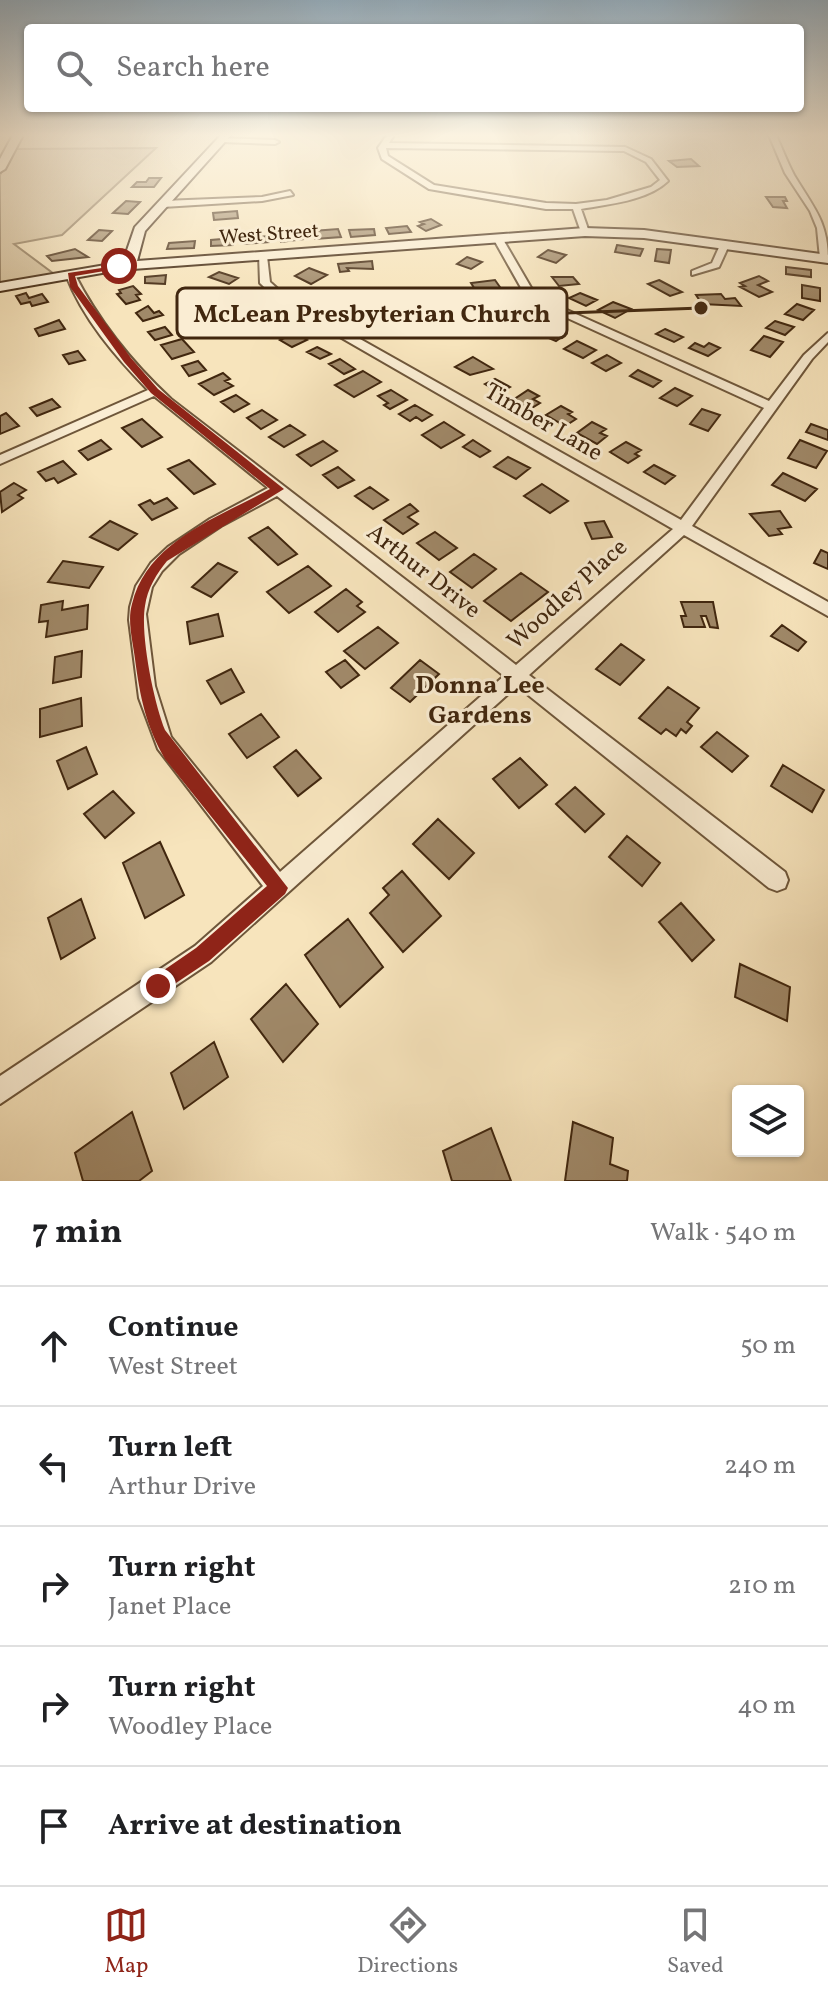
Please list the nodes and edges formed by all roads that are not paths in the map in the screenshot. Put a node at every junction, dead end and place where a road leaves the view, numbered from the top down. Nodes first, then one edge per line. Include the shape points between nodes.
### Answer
1 (176, 190) edge
2 (442, 190) edge
3 (650, 190) edge
4 (800, 190) edge
5 (290, 193) dead end
6 (163, 204) junction
7 (576, 207) junction
8 (585, 232) junction
9 (498, 238) junction
10 (724, 245) junction
11 (262, 256) junction
12 (826, 258) edge
13 (129, 265) junction
14 (695, 273) dead end
15 (71, 275) junction
16 (0, 287) edge
17 (828, 336) edge
18 (155, 391) junction
19 (772, 407) junction
20 (0, 460) edge
21 (278, 489) junction
22 (683, 528) junction
23 (828, 610) edge
24 (517, 676) junction
25 (777, 880) dead end
26 (279, 888) junction
27 (0, 1091) edge

1 - 6 main road
2 - 7 street
3 - 7 street
4 - 12 street via 821,228
5 - 6 street
6 - 13 main road via 135,237
7 - 8 street
8 - 9 main road, West Street
8 - 10 main road, West Street
9 - 11 main road, West Street
9 - 19 street via 529,293 543,303
10 - 12 main road, West Street
10 - 14 street via 716,265
11 - 13 main road, West Street
11 - 22 street, Timber Lane via 265,283 274,294
13 - 15 main road, West Street
15 - 16 main road, West Street
15 - 18 street, Arthur Drive via 108,335
17 - 19 street, Woodley Place
18 - 20 street
18 - 21 street, Arthur Drive
19 - 22 street, Woodley Place
21 - 24 street, Arthur Drive
21 - 26 street via 163,558 143,587 137,622 148,707 158,733
22 - 23 street, Timber Lane
22 - 24 street, Woodley Place
24 - 25 street, Arthur Drive
24 - 26 street, Woodley Place
26 - 27 street, Woodley Place via 203,954

